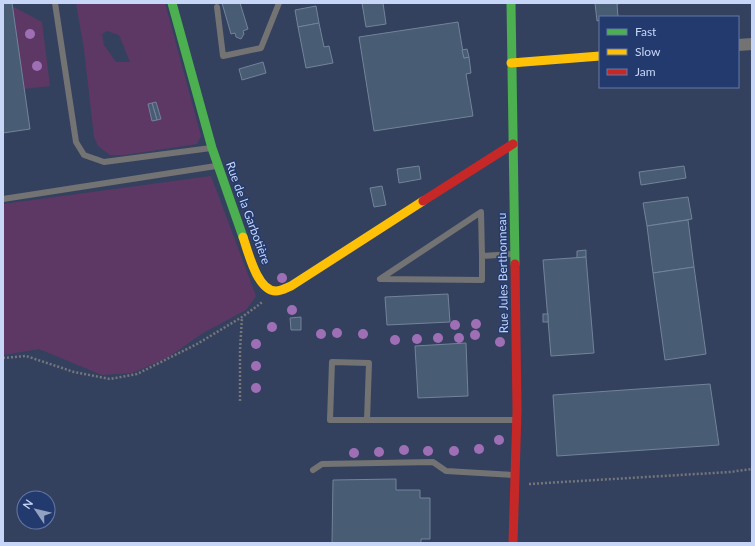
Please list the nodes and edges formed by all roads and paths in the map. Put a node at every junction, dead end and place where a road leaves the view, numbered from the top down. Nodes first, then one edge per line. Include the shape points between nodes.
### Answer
1 (55, 3) edge
2 (172, 3) edge
3 (279, 3) edge
4 (511, 3) edge
5 (217, 7) dead end
6 (752, 44) edge
7 (739, 45) edge
8 (599, 56) edge
9 (511, 64) junction
10 (513, 144) junction
11 (212, 148) junction
12 (218, 166) junction
13 (3, 199) edge
14 (514, 254) junction
15 (482, 256) junction
16 (270, 290) junction
17 (242, 317) junction
18 (3, 358) edge
19 (240, 401) dead end
20 (367, 420) junction
21 (517, 420) junction
22 (752, 469) edge
23 (313, 470) dead end
24 (515, 475) junction
25 (515, 485) junction
26 (513, 543) edge

1 - 11 lane via 76,142 84,155 104,162
2 - 11 street, Rue de la Garbotière
3 - 5 lane via 261,48 223,56
4 - 9 street, Rue Jules Berthonneau
6 - 7 street
8 - 9 street
9 - 10 street, Rue Jules Berthonneau
10 - 14 street, Rue Jules Berthonneau
10 - 16 street via 291,286 280,291
11 - 12 street, Rue de la Garbotière
12 - 13 lane
12 - 16 street, Rue de la Garbotière via 254,269 261,282
14 - 15 lane
14 - 21 street, Rue Jules Berthonneau
15 - 15 lane via 482,280 380,279 481,212
16 - 17 path via 260,304
17 - 18 path via 197,344 137,374 110,379 74,372 26,356
17 - 19 path
20 - 20 lane via 330,420 332,362 369,363
20 - 21 lane
21 - 24 street, Rue Jules Berthonneau
22 - 25 path
23 - 24 lane via 322,464 433,462 446,471
24 - 25 street, Rue Jules Berthonneau
25 - 26 street, Rue Jules Berthonneau

